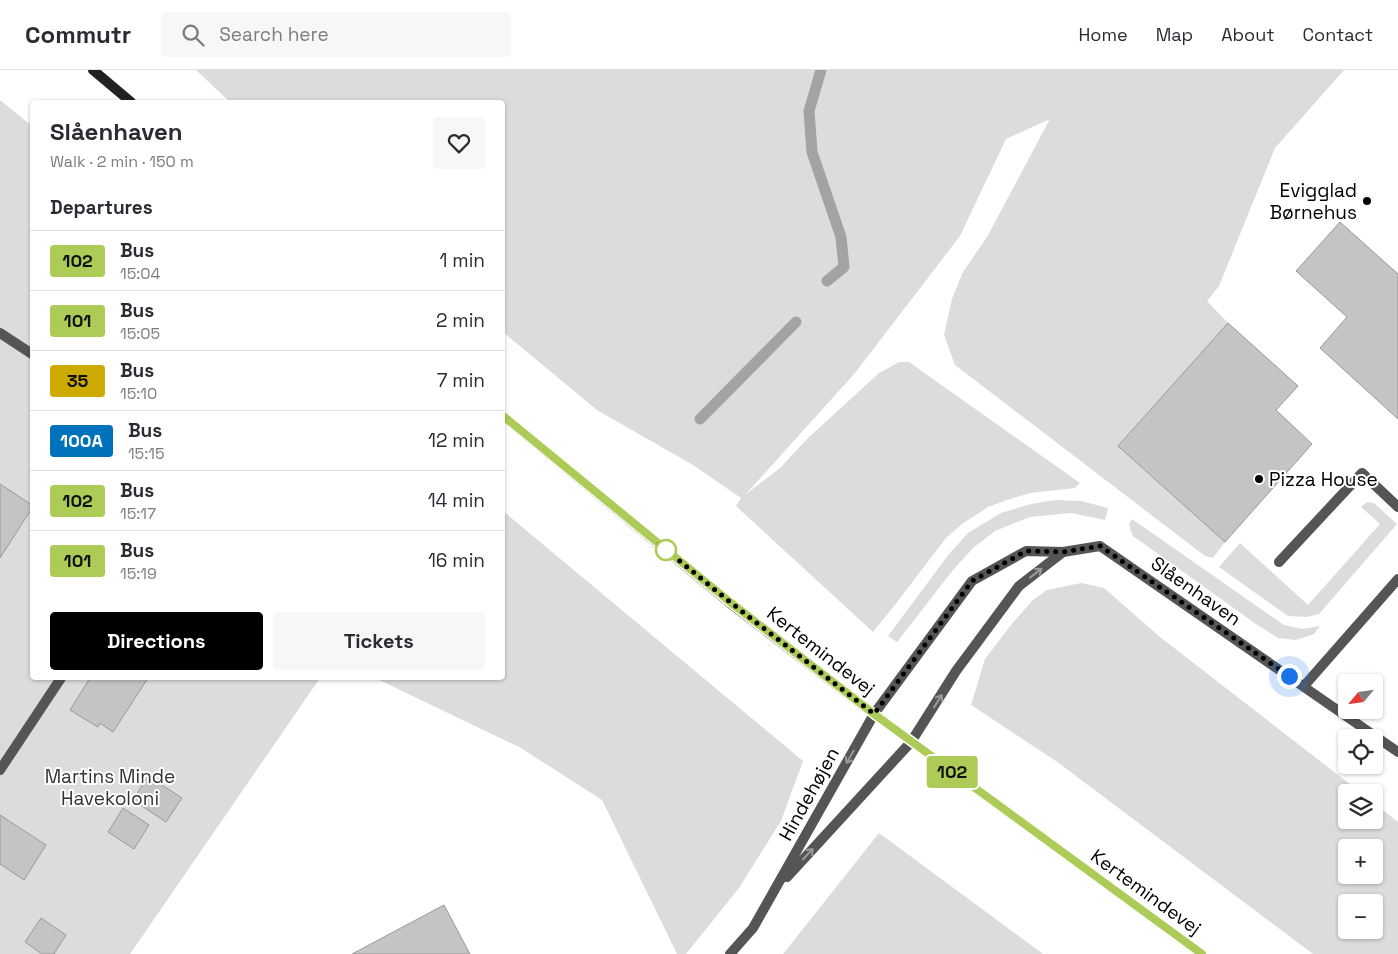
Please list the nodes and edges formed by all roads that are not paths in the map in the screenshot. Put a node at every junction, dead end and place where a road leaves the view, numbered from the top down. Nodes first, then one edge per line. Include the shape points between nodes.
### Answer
1 (93, 70) edge
2 (129, 100) edge
3 (0, 332) edge
4 (30, 353) edge
5 (505, 417) edge
6 (1398, 507) edge
7 (1063, 552) junction
8 (1279, 562) dead end
9 (1398, 579) edge
10 (60, 680) edge
11 (1304, 686) junction
12 (874, 714) junction
13 (911, 742) junction
14 (1398, 752) edge
15 (0, 770) edge
16 (775, 890) junction
17 (730, 954) edge
18 (1202, 954) edge

1 - 2 main road
3 - 4 street
5 - 12 main road, Kertemindevej via 730,602
6 - 8 street via 1362,472
7 - 11 street, Slåenhaven via 1100,546
7 - 12 street, Slåenhaven via 1026,551 972,581
13 -> 7 street, Slåenhaven via 956,671 1018,586
9 - 11 street
10 - 15 street
11 - 14 street, Slåenhaven
12 - 13 main road, Kertemindevej
12 -> 16 street, Hindehøjen
16 -> 13 street, Hindehøjen
13 - 18 main road, Kertemindevej
16 - 17 street, Hindehøjen via 753,928

